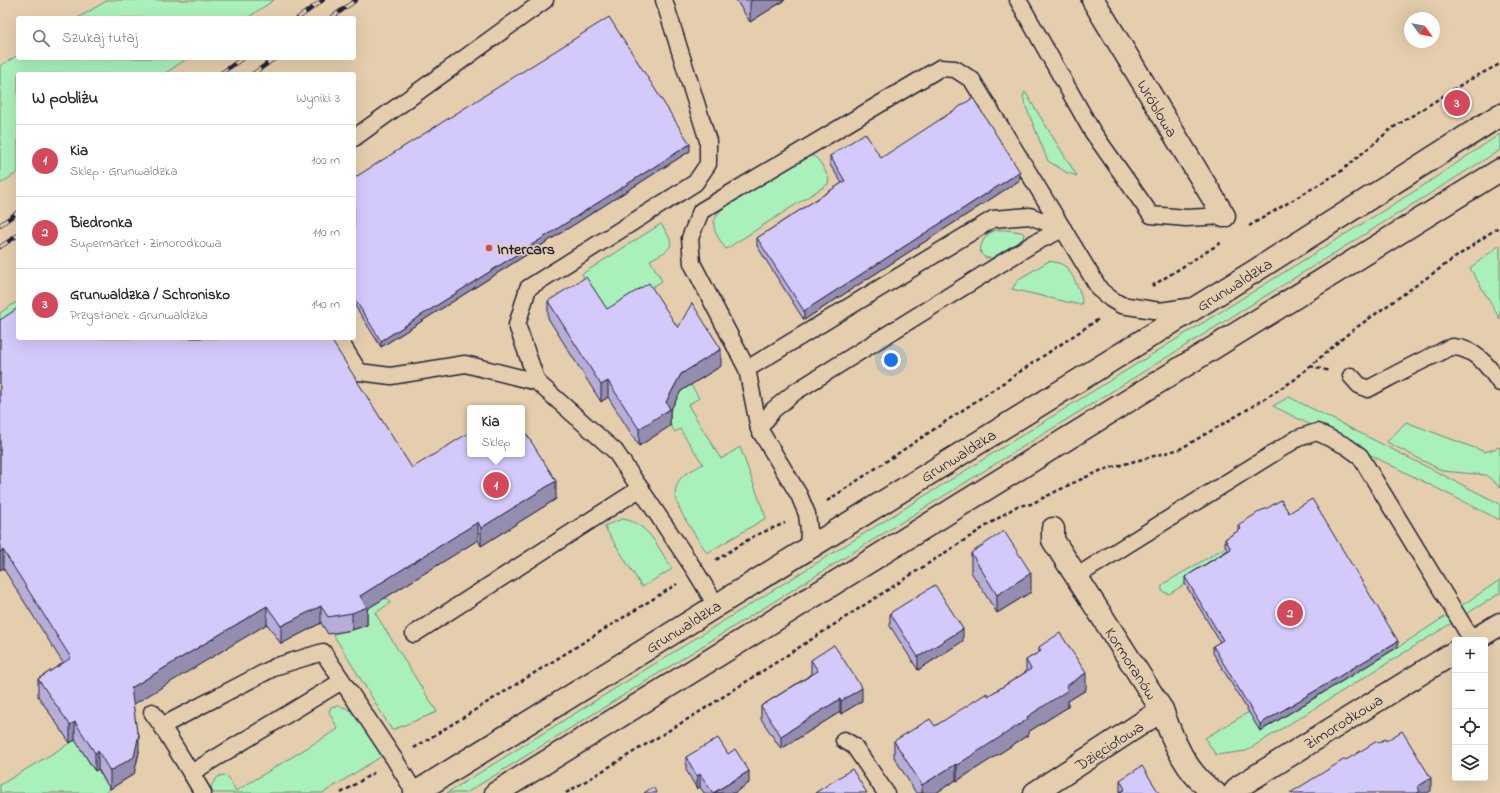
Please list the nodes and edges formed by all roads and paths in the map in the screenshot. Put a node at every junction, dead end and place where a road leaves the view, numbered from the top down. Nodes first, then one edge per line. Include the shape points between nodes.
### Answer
1 (545, 0) edge
2 (664, 0) edge
3 (1018, 0) edge
4 (1093, 0) edge
5 (1500, 64) edge
6 (1500, 115) edge
7 (356, 137) edge
8 (1500, 170) edge
9 (1224, 216) joint
10 (1249, 226) dead end
11 (1500, 226) edge
12 (1063, 229) junction
13 (1229, 238) dead end
14 (1121, 304) junction
15 (1200, 306) junction
16 (339, 340) edge
17 (747, 370) junction
18 (1352, 376) dead end
19 (537, 382) junction
20 (1500, 383) edge
21 (759, 430) junction
22 (641, 488) junction
23 (807, 514) junction
24 (1052, 530) dead end
25 (808, 548) junction
26 (696, 572) junction
27 (1077, 576) junction
28 (716, 605) junction
29 (1500, 624) edge
30 (414, 634) dead end
31 (1471, 637) edge
32 (1478, 637) edge
33 (1452, 654) edge
34 (342, 680) junction
35 (1162, 710) junction
36 (152, 712) dead end
37 (162, 726) junction
38 (844, 740) dead end
39 (395, 760) junction
40 (191, 773) junction
41 (203, 793) edge
42 (341, 793) edge
43 (415, 793) edge
44 (496, 793) edge
45 (566, 793) edge
46 (886, 793) edge
47 (1035, 793) edge
48 (1215, 793) edge
49 (1234, 793) edge

1 - 7 lane
2 - 19 lane via 708,141 708,164 696,183 528,288 517,325
3 - 9 lane via 1092,131 1151,215 1186,218
4 - 9 main road, Wróblowa
5 - 10 path via 1467,81 1391,129 1340,172
6 - 15 main road, Grunwaldzka
8 - 44 main road
11 - 45 path via 1350,332 1294,380 1245,411 1180,448 1102,470 1031,504 1017,506 701,711
12 - 14 lane via 1100,290
12 - 17 lane via 1030,216 993,219
12 - 17 lane via 972,80 955,69 940,68 701,211 690,238 692,263
12 - 21 lane via 1034,243 795,392 773,410
13 - 14 path
14 - 15 lane via 1160,311
14 - 23 path
15 - 25 main road, Grunwaldzka
16 - 19 lane via 359,372 391,376 465,364
17 - 21 lane
18 - 20 lane via 1359,385 1368,389 1452,347 1476,355 1490,367
19 - 22 lane via 615,451
21 - 23 lane
22 - 26 lane
22 - 30 lane
23 - 25 lane
23 - 26 path via 754,536
24 - 27 main road, Kormoranów via 1053,540
25 - 28 main road, Grunwaldzka
26 - 28 lane
26 - 39 path
27 - 31 lane via 1298,438 1318,432 1360,456
27 - 35 main road, Kormoranów
28 - 43 main road, Grunwaldzka
29 - 32 main road
33 - 49 main road, Zimorodkowa via 1240,786
34 - 37 lane via 323,652 277,666
34 - 39 lane
34 - 40 lane
35 - 47 main road, Dzięciołowa
35 - 48 main road, Kormoranów via 1171,736 1185,762 1203,784
36 - 37 lane
37 - 40 lane
38 - 46 lane via 854,746
39 - 42 path
39 - 43 lane
40 - 41 lane

